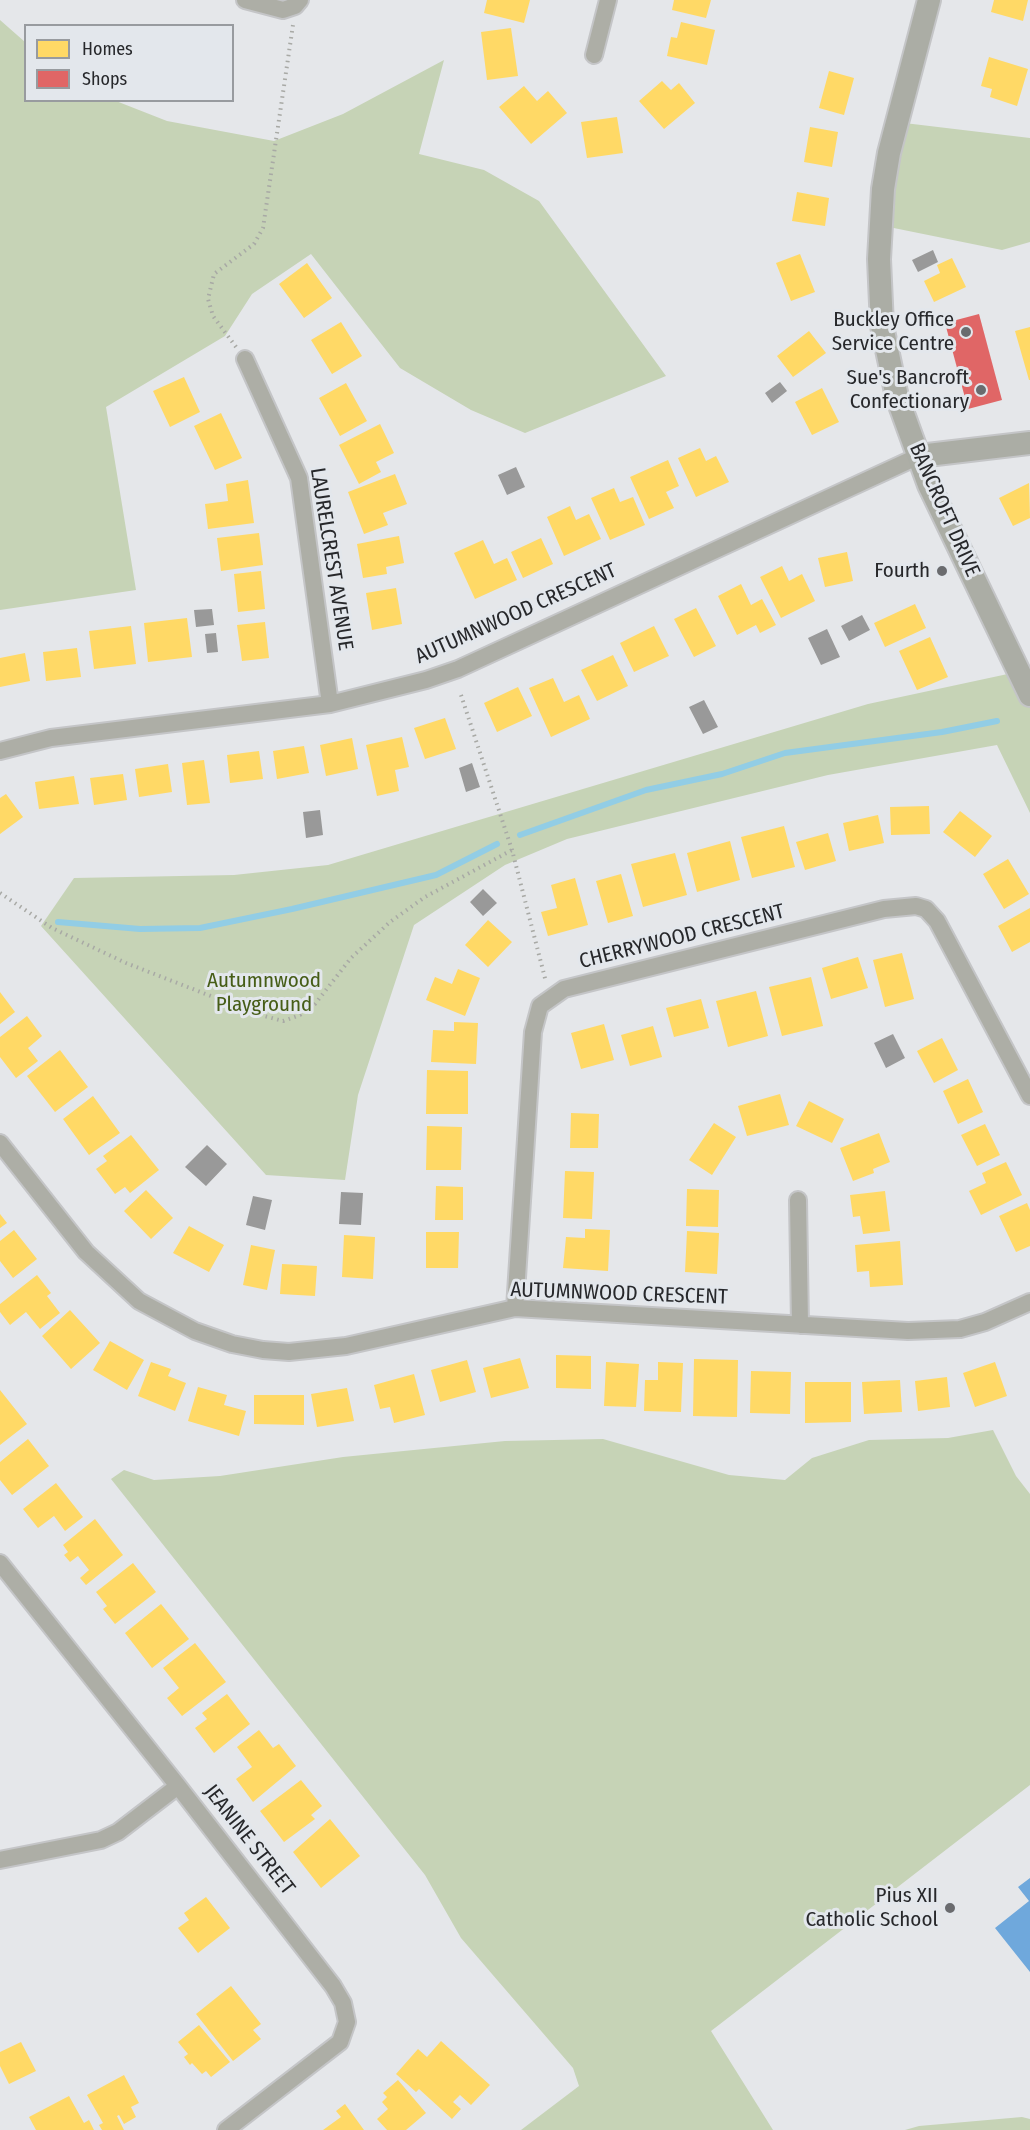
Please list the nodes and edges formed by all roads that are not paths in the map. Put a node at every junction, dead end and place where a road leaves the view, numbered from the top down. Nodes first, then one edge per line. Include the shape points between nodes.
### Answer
1 (245, 0) edge
2 (608, 0) edge
3 (929, 0) edge
4 (298, 3) edge
5 (594, 55) dead end
6 (245, 360) road end
7 (1030, 443) edge
8 (919, 456) junction
9 (1030, 695) edge
10 (330, 704) junction
11 (0, 751) edge
12 (1030, 1096) edge
13 (0, 1143) edge
14 (798, 1200) dead end
15 (1030, 1302) edge
16 (515, 1308) junction
17 (800, 1325) junction
18 (0, 1563) edge
19 (178, 1786) junction
20 (0, 1860) edge
21 (226, 2130) edge

1 - 4 street via 283,10
2 - 5 street
3 - 8 main road, BANCROFT DRIVE via 889,153 880,225 882,326 897,398
6 - 10 street, LAURELCREST AVENUE via 299,478
7 - 8 main road
8 - 9 main road, BANCROFT DRIVE
8 - 10 street, AUTUMNWOOD CRESCENT via 458,669
10 - 11 street, AUTUMNWOOD CRESCENT via 51,738
12 - 16 street, CHERRYWOOD CRESCENT via 937,921 926,909 916,906 884,909 564,989 540,1006 532,1032
13 - 16 street, AUTUMNWOOD CRESCENT via 111,1278 162,1314 232,1344 289,1352 316,1350 390,1338
14 - 17 street
15 - 17 street, AUTUMNWOOD CRESCENT via 960,1329 909,1331
16 - 17 street, AUTUMNWOOD CRESCENT
18 - 19 street, JEANINE STREET
19 - 20 street via 118,1832 100,1840
19 - 21 street, JEANINE STREET via 333,1986 343,2002 347,2022 340,2042

